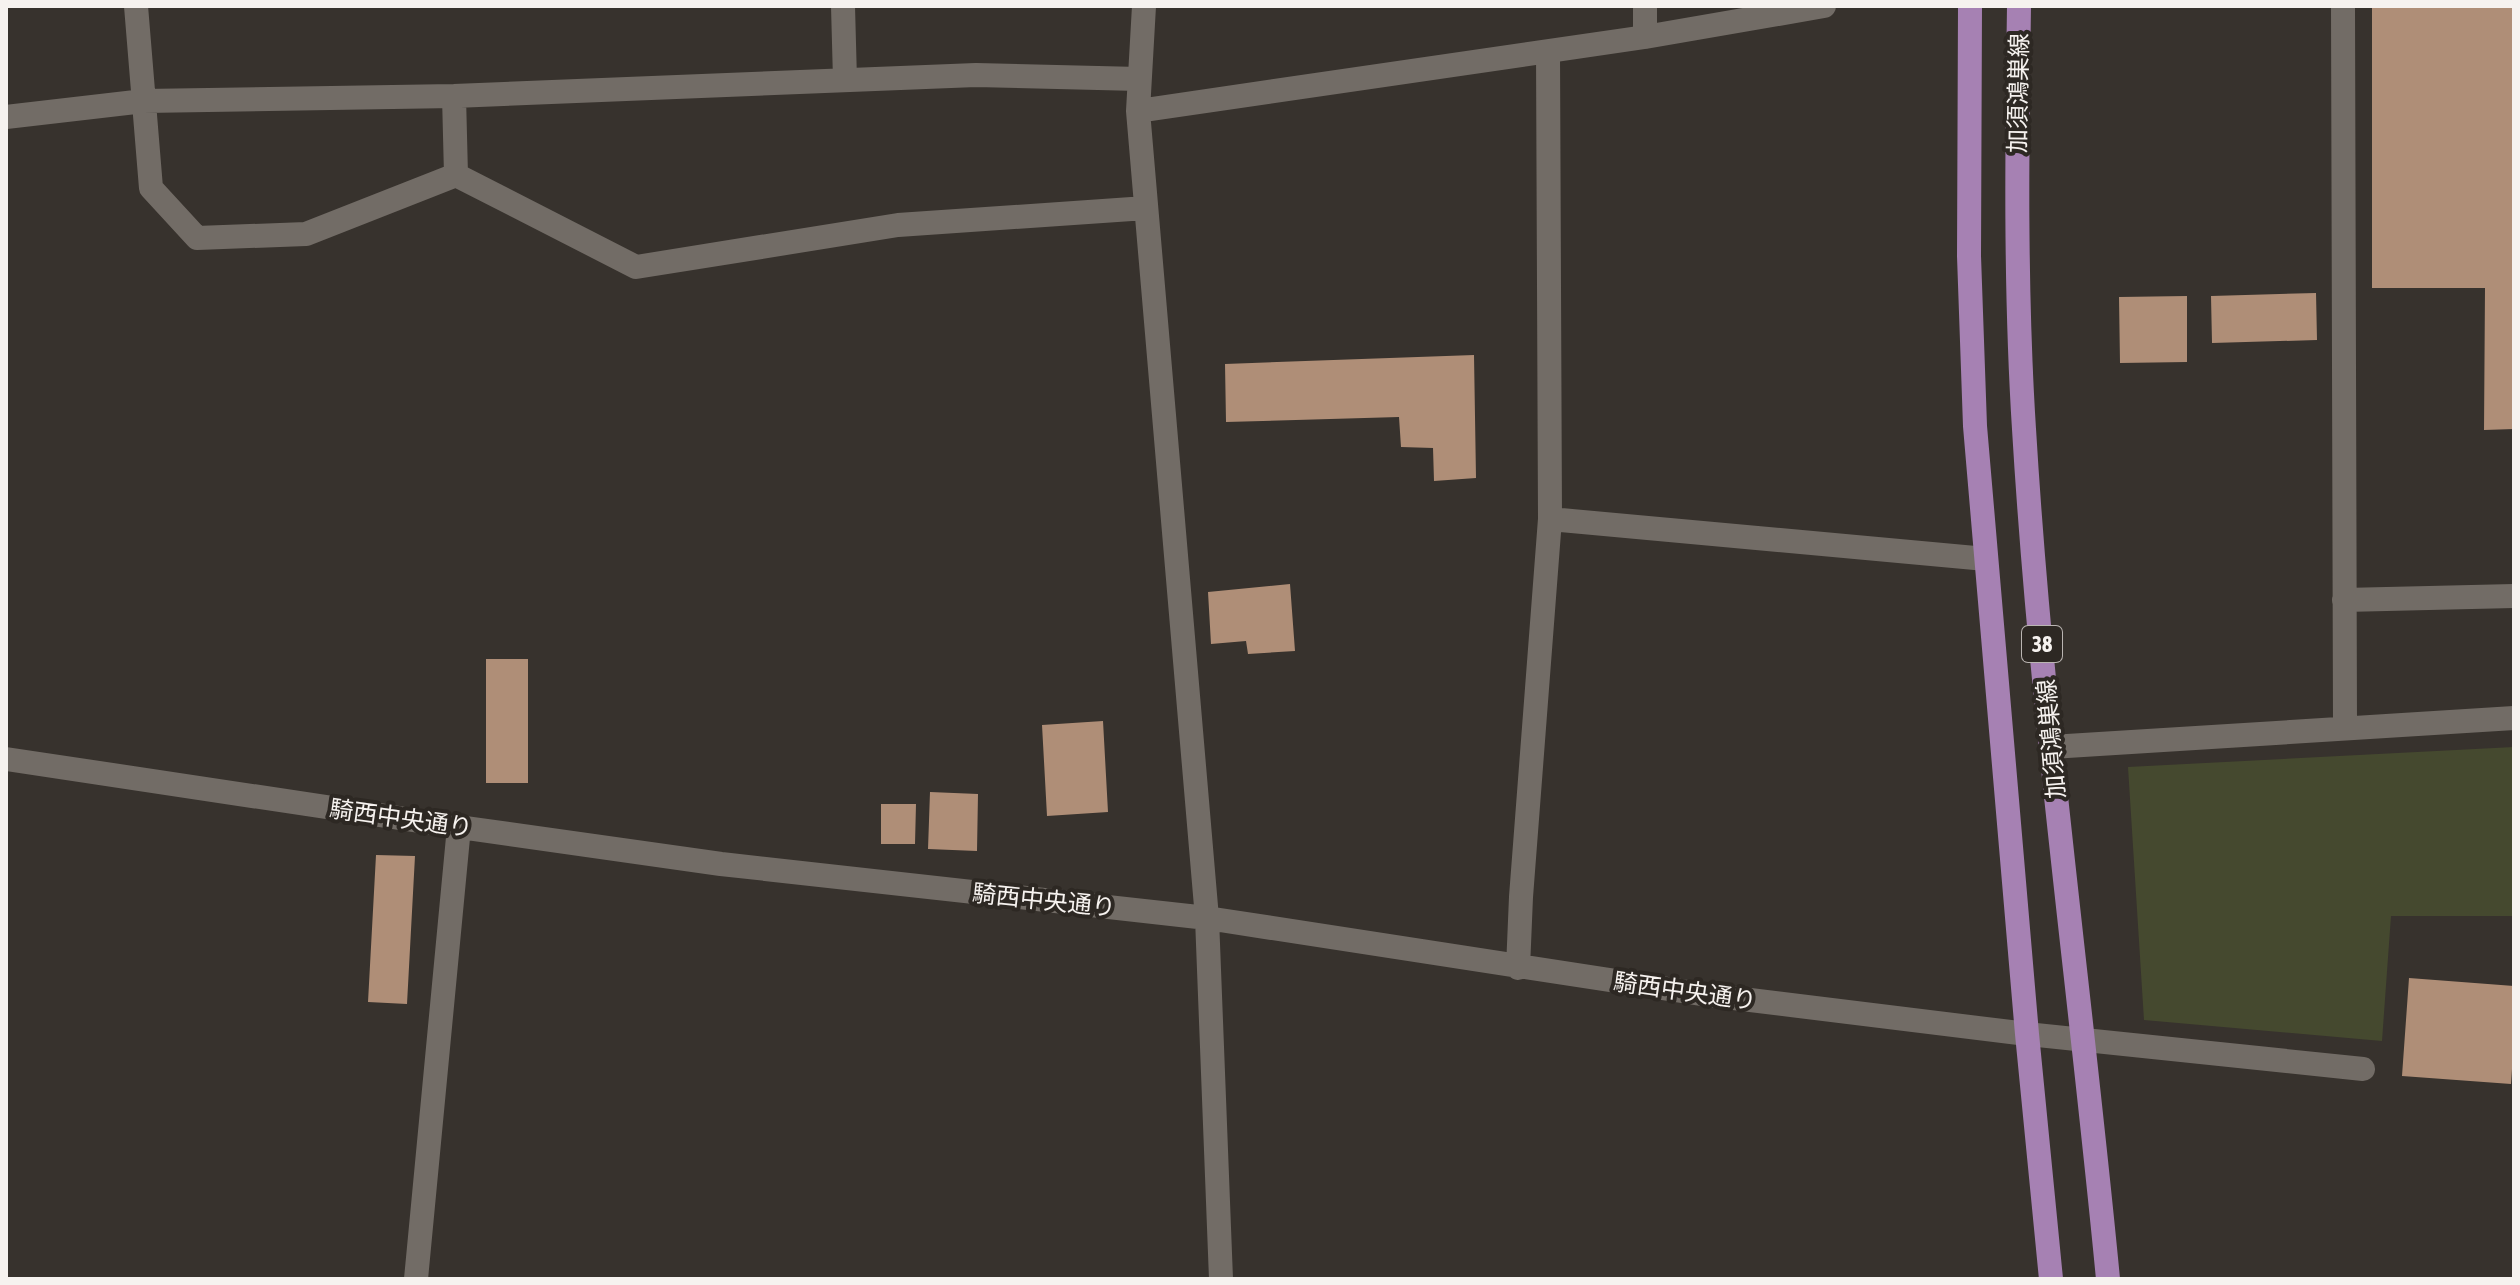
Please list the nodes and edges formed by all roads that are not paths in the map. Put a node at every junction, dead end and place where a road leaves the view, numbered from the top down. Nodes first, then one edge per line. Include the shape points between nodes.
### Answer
1 (136, 6) edge
2 (843, 6) edge
3 (1144, 6) edge
4 (1645, 6) edge
5 (1824, 6) edge
6 (1970, 6) edge
7 (2019, 6) edge
8 (2343, 6) edge
9 (1645, 37) junction
10 (1548, 52) junction
11 (1139, 79) junction
12 (845, 80) junction
13 (454, 96) junction
14 (144, 101) junction
15 (1138, 111) junction
16 (6, 117) edge
17 (456, 175) junction
18 (1146, 208) junction
19 (1550, 519) junction
20 (1986, 559) junction
21 (2514, 596) edge
22 (2344, 600) junction
23 (2514, 718) edge
24 (2345, 727) junction
25 (2051, 747) junction
26 (6, 759) edge
27 (459, 827) junction
28 (1207, 918) junction
29 (1518, 968) junction
30 (2027, 1034) junction
31 (2082, 1040) junction
32 (2363, 1069) dead end
33 (416, 1279) edge
34 (1221, 1279) edge
35 (2051, 1279) edge
36 (2108, 1279) edge

1 - 14 street
2 - 12 street
3 - 11 street
4 - 9 street
5 - 9 street
6 - 20 main road, 加須鴻巣線 / 38 via 1969,256
7 - 25 main road, 加須鴻巣線 / 38 via 2017,270 2024,430
8 - 22 street
9 - 10 street
10 - 15 street
10 - 19 street
11 - 12 street via 976,75
11 - 15 street
12 - 13 street
13 - 14 street
13 - 17 street
14 - 16 street
14 - 17 street via 151,188 197,238 306,234
15 - 18 street
17 - 18 street via 636,267 898,225
18 - 28 street
19 - 20 street
19 - 29 street
20 - 30 main road, 加須鴻巣線 / 38
21 - 22 street
22 - 24 street
23 - 24 street
24 - 25 street
25 - 31 main road, 加須鴻巣線 / 38
26 - 27 street, 騎西中央通り
27 - 28 street, 騎西中央通り via 721,864
27 - 33 street
28 - 29 street, 騎西中央通り
28 - 34 street
29 - 30 street, 騎西中央通り
30 - 31 street, 騎西中央通り
30 - 35 main road, 加須鴻巣線 / 38
31 - 32 street, 騎西中央通り
31 - 36 main road, 加須鴻巣線 / 38

